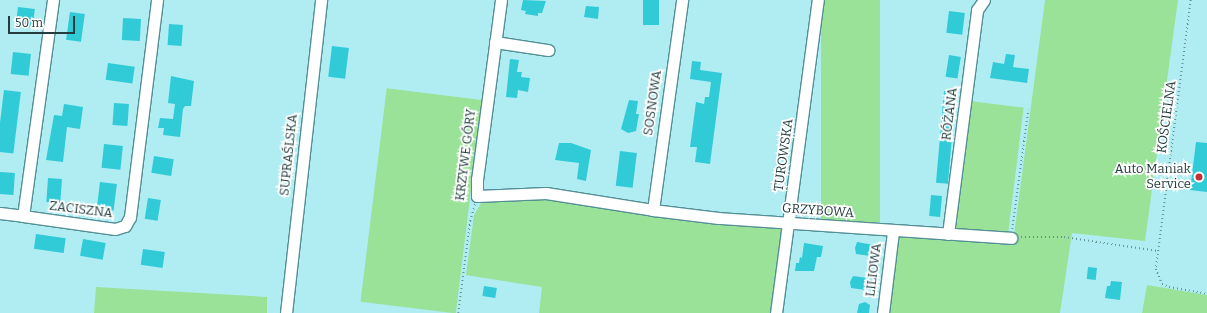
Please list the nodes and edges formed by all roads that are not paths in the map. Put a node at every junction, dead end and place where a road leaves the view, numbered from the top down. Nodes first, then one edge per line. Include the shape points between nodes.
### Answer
1 (53, 0) edge
2 (158, 0) edge
3 (321, 0) edge
4 (501, 0) edge
5 (682, 0) edge
6 (818, 0) edge
7 (984, 0) edge
8 (495, 42) junction
9 (548, 50) dead end
10 (478, 196) joint
11 (653, 210) junction
12 (0, 213) edge
13 (23, 216) junction
14 (789, 223) junction
15 (893, 231) junction
16 (948, 234) junction
17 (1011, 238) road end
18 (286, 313) edge
19 (776, 313) edge
20 (883, 313) edge

1 - 13 street
2 - 13 street, ZACISZNA via 130,217 125,226 115,229
3 - 18 street, SUPRAŚLSKA
4 - 8 street, KRZYWE GÓRY
5 - 11 street, SOSNOWA
6 - 14 street, TUROWSKA
7 - 16 street, RÓŻANA via 977,10
8 - 9 street
8 - 10 street, KRZYWE GÓRY via 477,179
10 - 11 street, GRZYBOWA via 546,193
11 - 14 street, GRZYBOWA
12 - 13 street, ZACISZNA
14 - 15 street, GRZYBOWA
14 - 19 street, TUROWSKA
15 - 16 street, GRZYBOWA
15 - 20 street, LILIOWA
16 - 17 street, GRZYBOWA

